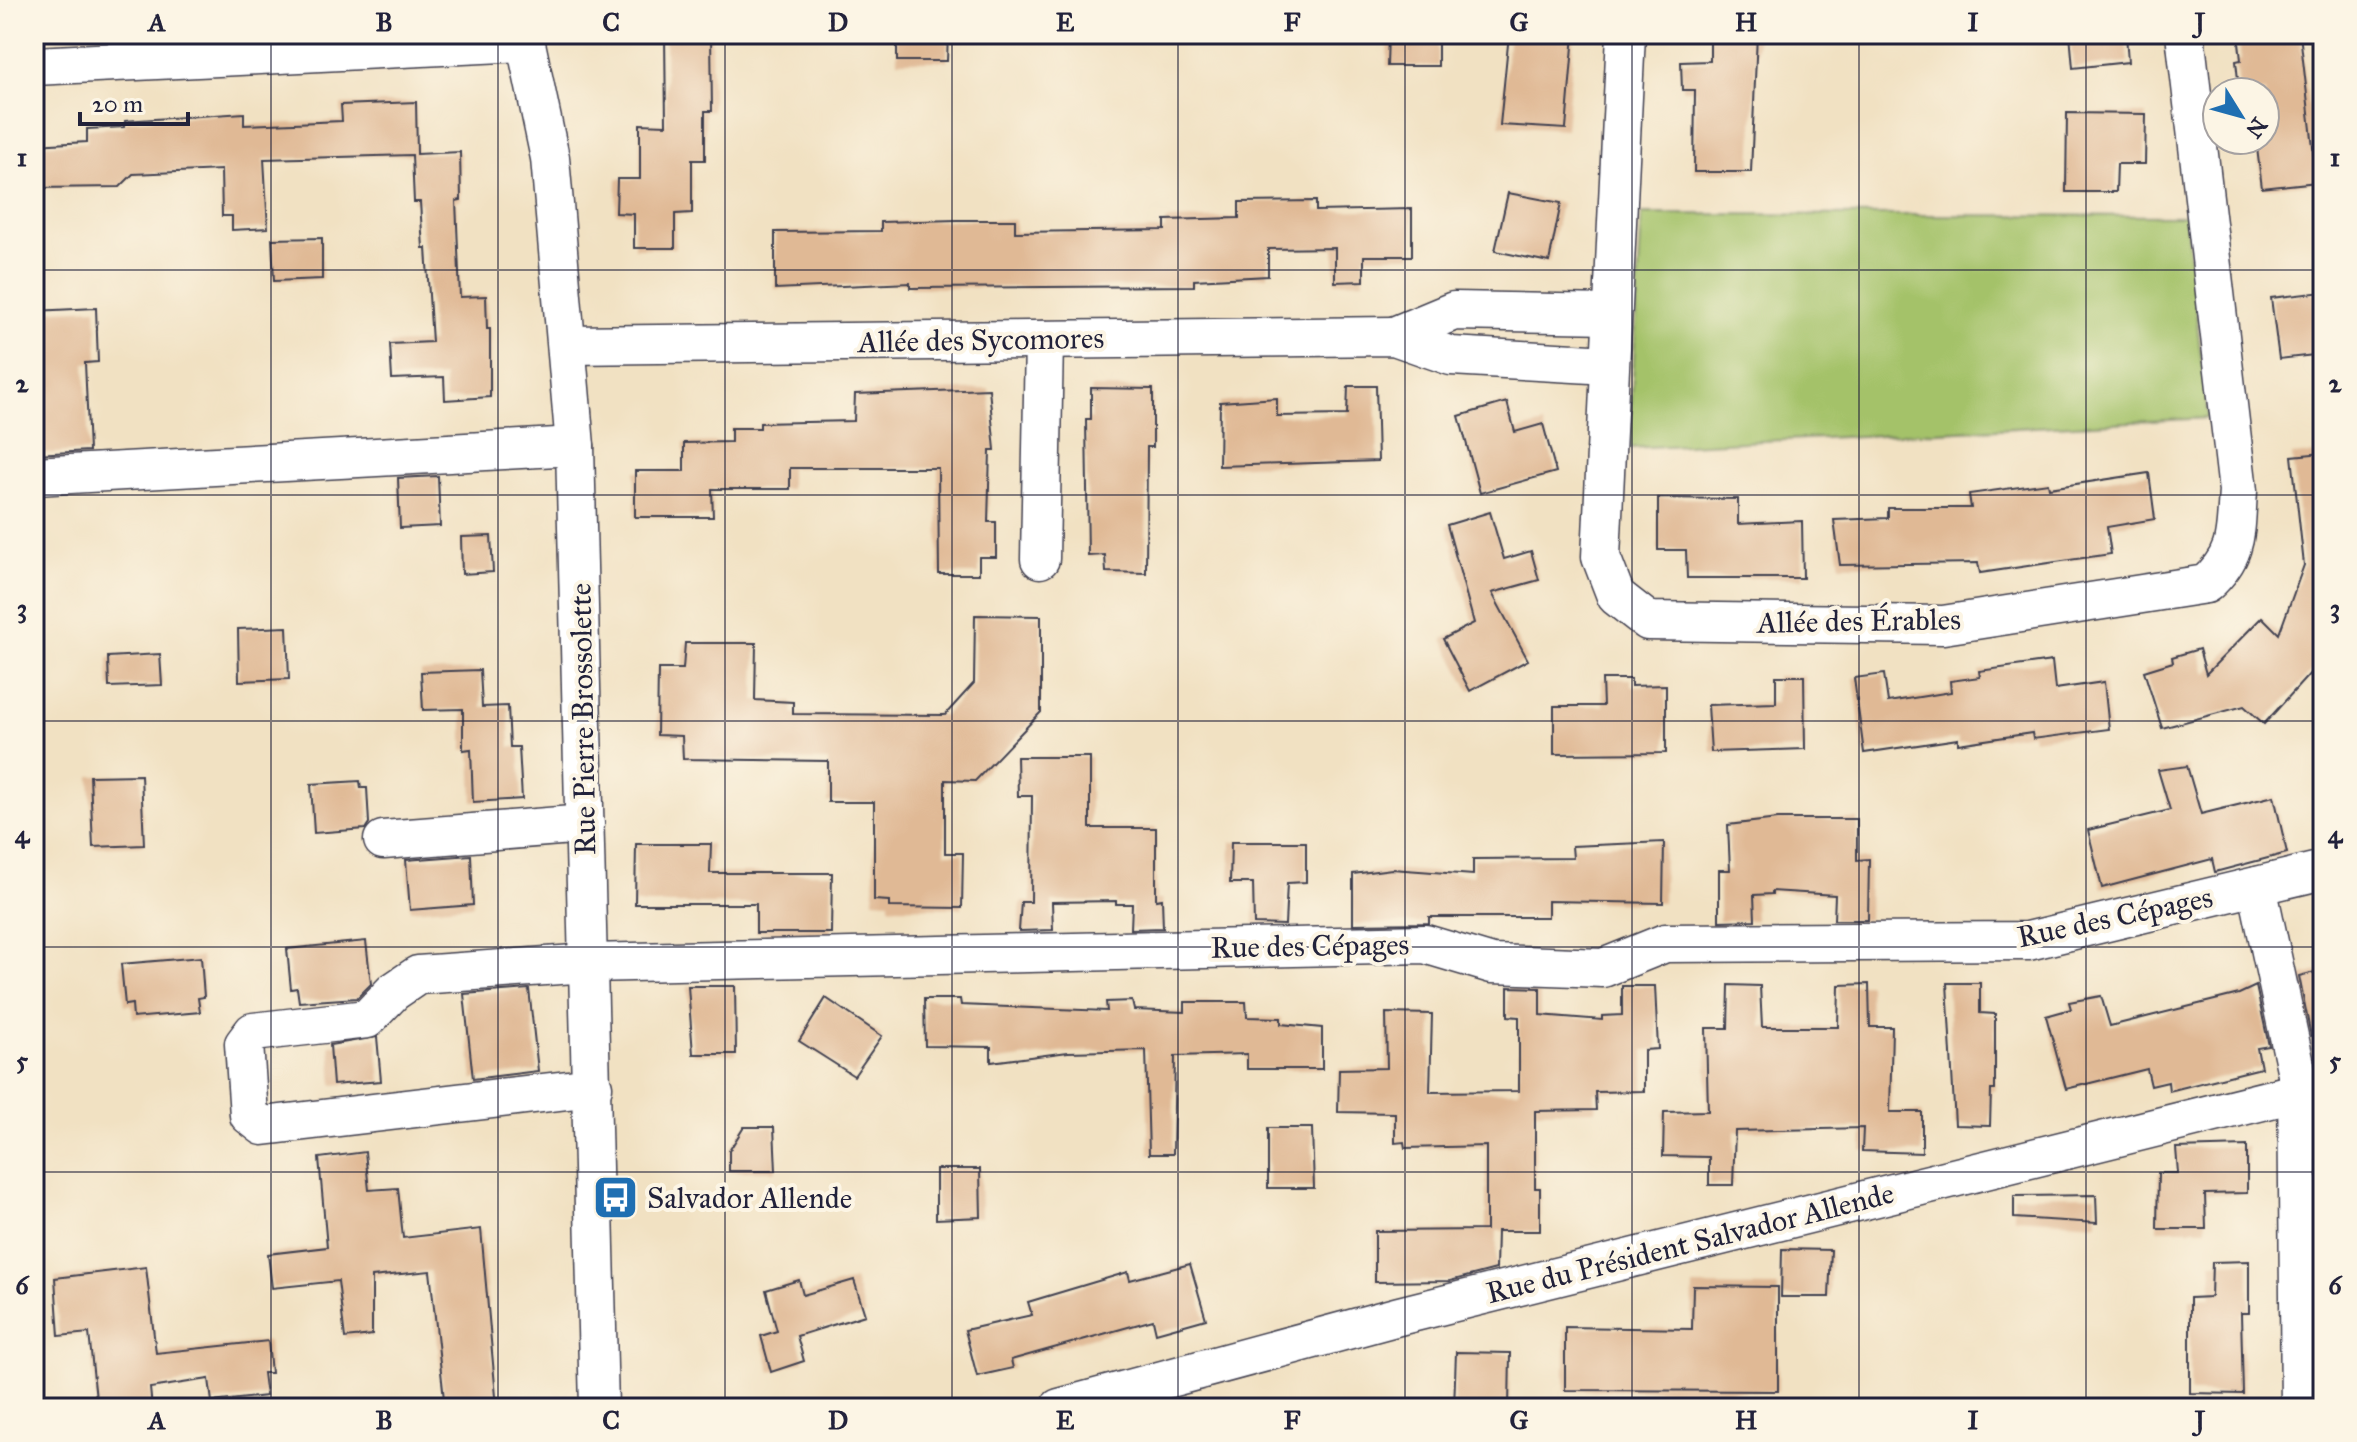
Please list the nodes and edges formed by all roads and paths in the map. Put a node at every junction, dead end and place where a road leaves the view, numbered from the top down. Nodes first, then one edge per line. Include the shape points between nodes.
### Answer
1 (1626, 34) edge
2 (2185, 34) edge
3 (525, 38) edge
4 (34, 66) edge
5 (1611, 314) junction
6 (1394, 336) junction
7 (1044, 340) junction
8 (567, 345) junction
9 (1609, 365) junction
10 (575, 446) junction
11 (34, 476) edge
12 (1040, 559) dead end
13 (585, 824) junction
14 (383, 840) dead end
15 (2323, 870) edge
16 (2257, 886) junction
17 (589, 963) junction
18 (593, 1087) junction
19 (2309, 1089) edge
20 (599, 1408) edge
21 (1059, 1408) edge
22 (2300, 1408) edge

1 - 5 street, Allée des Érables
2 - 9 street, Allée des Érables via 2238,491 2235,538 2225,567 2206,584 1943,625 1648,621 1616,596 1601,557
3 - 4 street
3 - 8 street, Rue Pierre Brossolette via 550,158
5 - 6 street, Allée des Sycomores via 1454,311
5 - 9 street, Allée des Érables
6 - 7 street, Allée des Sycomores
6 - 9 street, Allée des Sycomores via 1451,356
7 - 8 street, Allée des Sycomores
7 - 12 street
8 - 10 street, Rue Pierre Brossolette
10 - 11 street
10 - 13 street, Rue Pierre Brossolette
13 - 14 street
13 - 17 street, Rue Pierre Brossolette
15 - 16 street, Rue des Cépages
16 - 17 street, Rue des Cépages via 2028,941 1665,943 1603,968 1492,964 1425,944
16 - 19 street via 2297,1074
17 - 18 street, Rue Pierre Brossolette
17 - 18 street, Rue des Cépages via 418,975 367,1019 253,1032 244,1044 249,1115 263,1126
18 - 20 street, Rue Pierre Brossolette
19 - 21 street, Rue du Président Salvador Allende via 1399,1316
19 - 22 street

